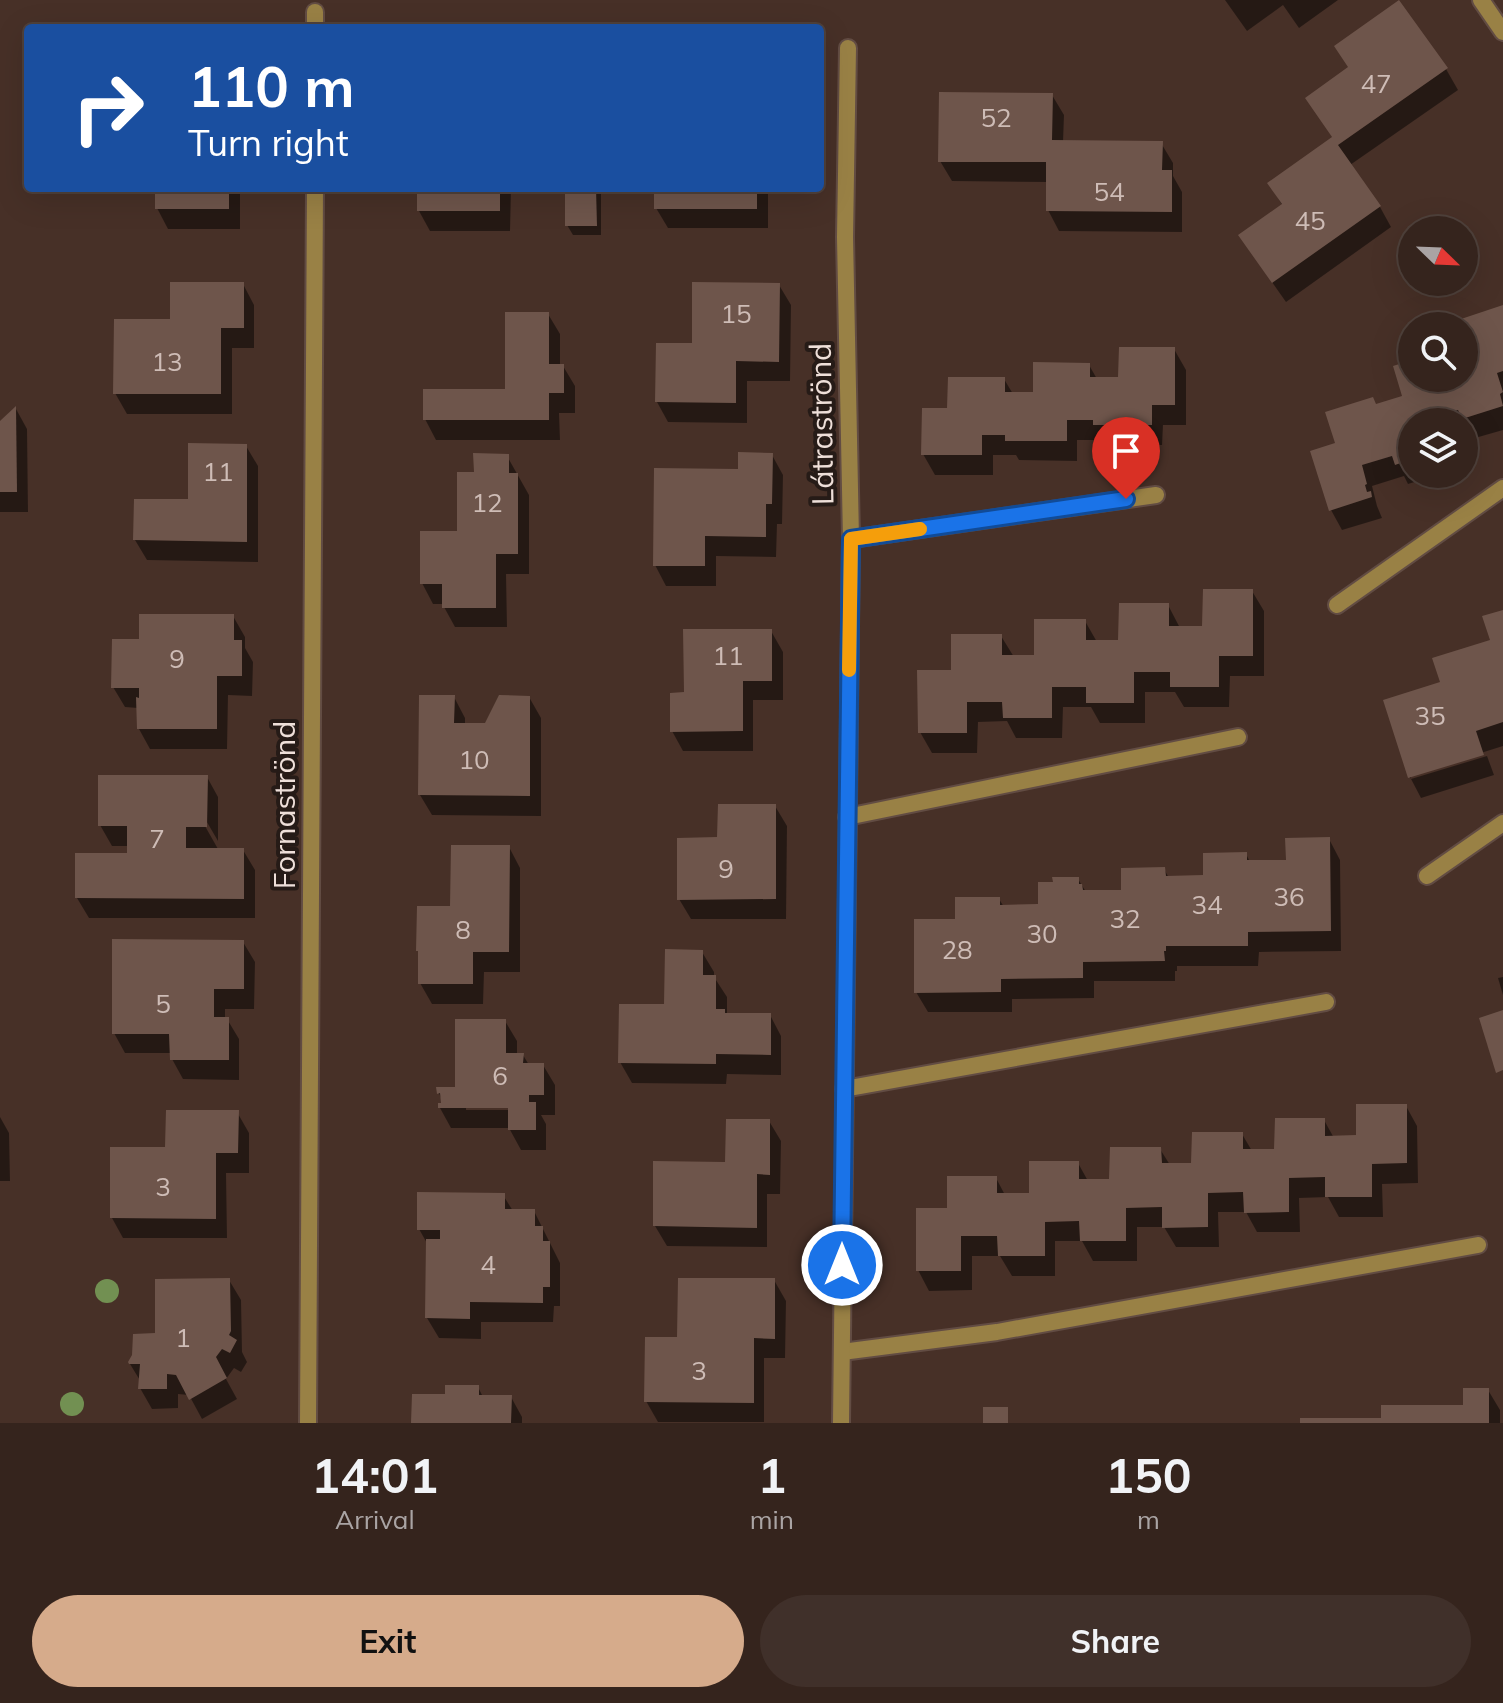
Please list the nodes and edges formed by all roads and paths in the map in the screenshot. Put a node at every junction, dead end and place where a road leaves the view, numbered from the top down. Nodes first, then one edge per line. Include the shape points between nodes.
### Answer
1 (1481, 0) edge
2 (1503, 32) edge
3 (848, 48) dead end
4 (315, 192) edge
5 (1503, 488) edge
6 (1156, 495) dead end
7 (851, 539) junction
8 (1337, 605) dead end
9 (1238, 737) dead end
10 (847, 817) junction
11 (1503, 823) edge
12 (1427, 876) dead end
13 (1326, 1002) dead end
14 (844, 1089) junction
15 (1478, 1245) dead end
16 (842, 1352) junction
17 (308, 1423) edge
18 (841, 1423) edge

1 - 2 street
3 - 7 street, Látraströnd via 845,237
4 - 17 street, Fornaströnd
5 - 8 street
6 - 7 street
7 - 10 street, Látraströnd
9 - 10 street
10 - 14 street, Látraströnd
11 - 12 street
13 - 14 street
14 - 16 street, Látraströnd
15 - 16 street via 997,1332
16 - 18 street, Látraströnd

